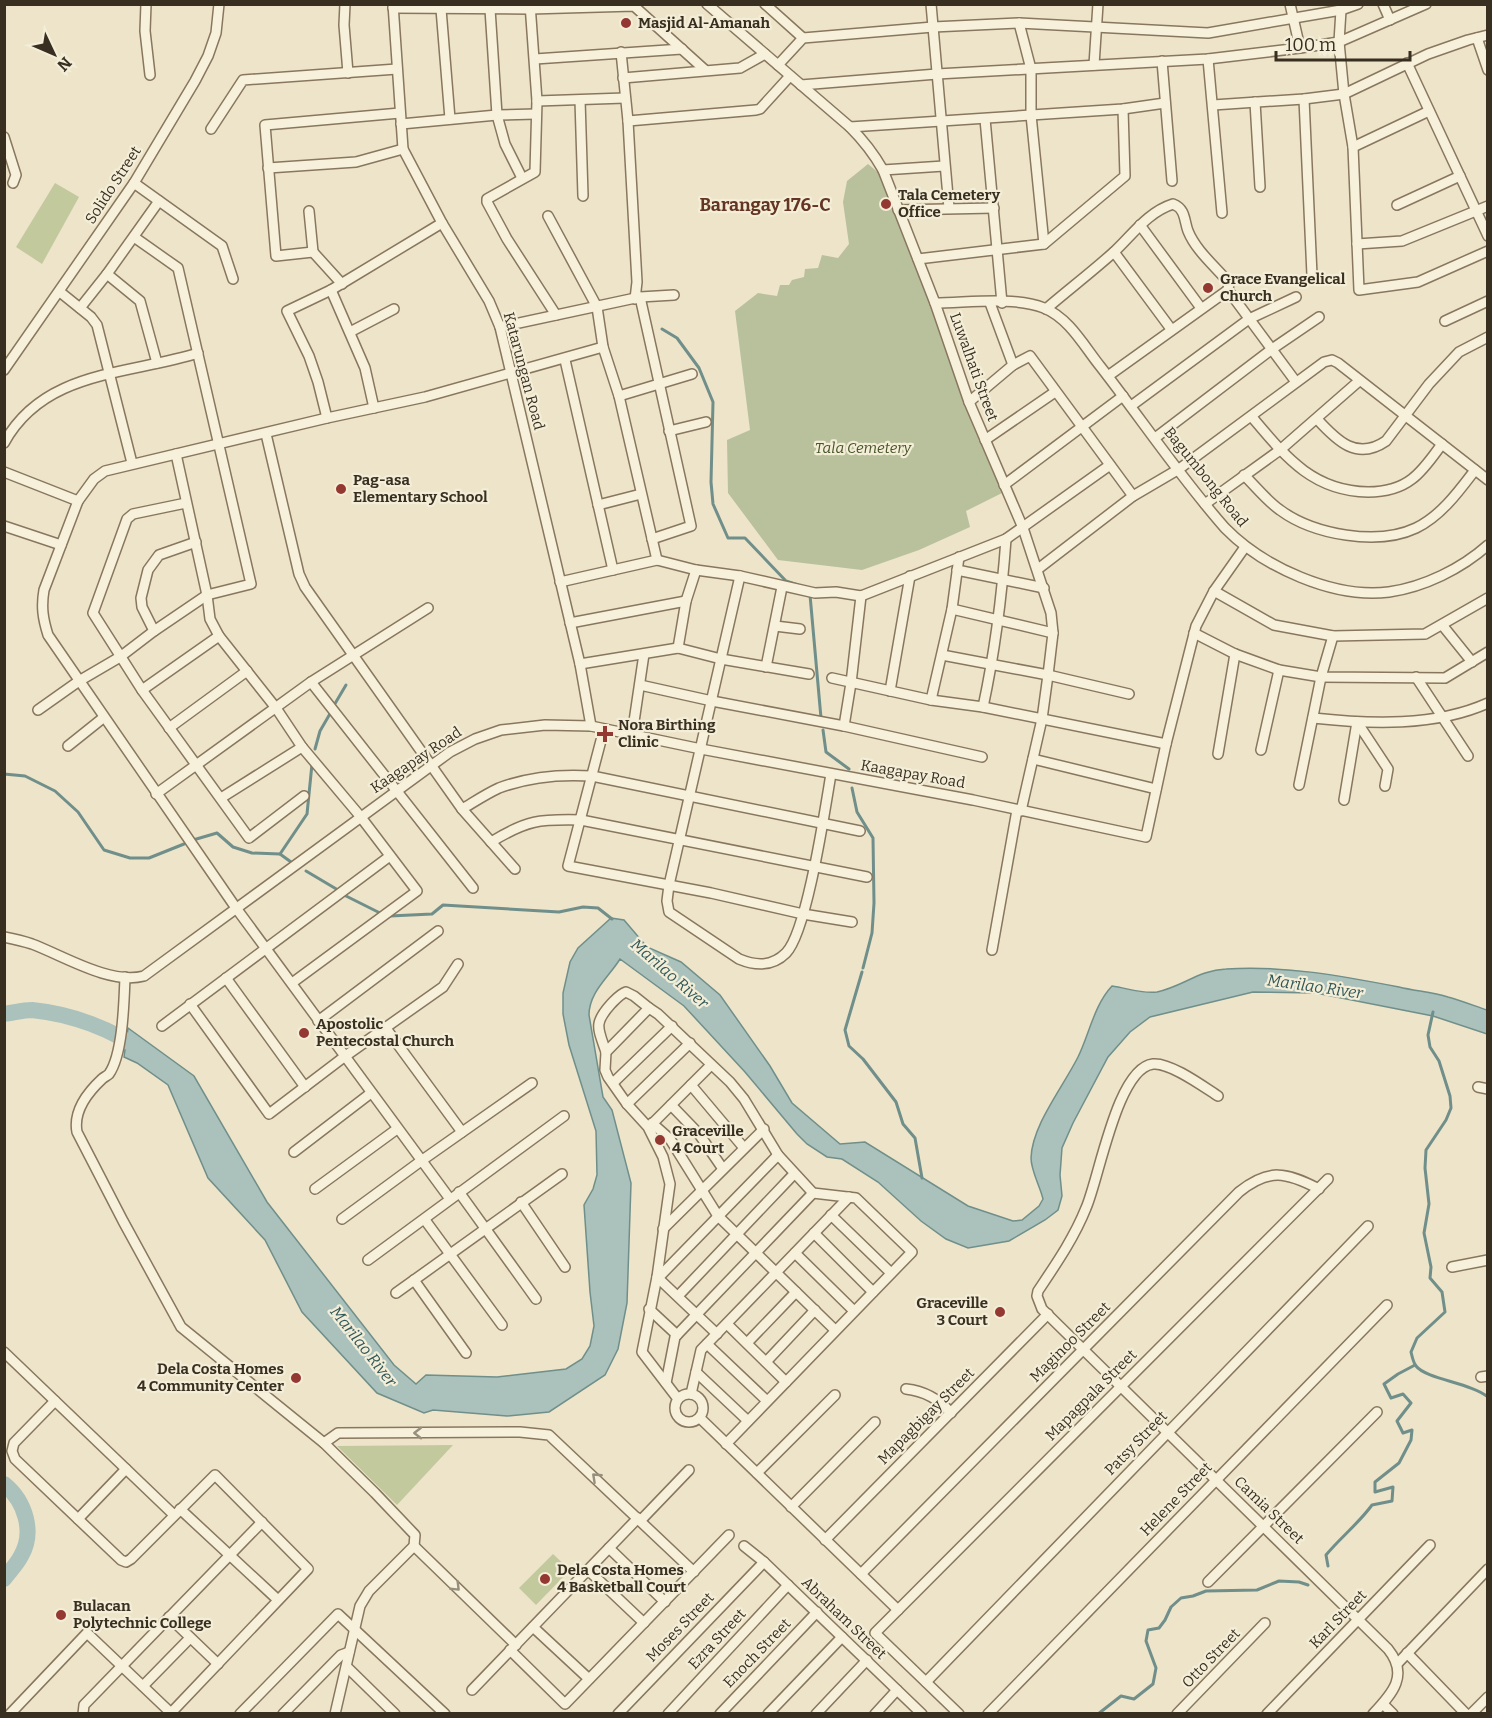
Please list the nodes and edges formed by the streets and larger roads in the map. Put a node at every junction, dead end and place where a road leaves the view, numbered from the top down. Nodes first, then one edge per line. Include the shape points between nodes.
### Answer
1 (147, 4) edge
2 (219, 4) edge
3 (345, 4) edge
4 (707, 4) edge
5 (765, 4) edge
6 (931, 4) edge
7 (1098, 4) edge
8 (1290, 4) edge
9 (1358, 4) edge
10 (1383, 4) edge
11 (1426, 4) edge
12 (635, 5) edge
13 (393, 6) edge
14 (530, 7) edge
15 (441, 9) junction
16 (490, 9) junction
17 (1341, 10) junction
18 (1293, 19) junction
19 (1390, 20) junction
20 (1019, 23) junction
21 (1097, 26) junction
22 (933, 27) junction
23 (1488, 35) edge
24 (803, 38) junction
25 (1477, 38) junction
26 (1339, 42) junction
27 (1300, 48) junction
28 (682, 49) junction
29 (621, 52) junction
30 (765, 54) junction
31 (535, 59) junction
32 (1208, 59) junction
33 (1162, 61) junction
34 (1407, 63) junction
35 (778, 65) junction
36 (1094, 65) junction
37 (397, 69) junction
38 (1031, 69) junction
39 (705, 70) junction
40 (1488, 70) edge
41 (348, 73) junction
42 (937, 74) junction
43 (150, 75) dead end
44 (790, 76) junction
45 (623, 78) junction
46 (801, 85) junction
47 (1344, 94) junction
48 (625, 98) junction
49 (1304, 99) junction
50 (580, 100) junction
51 (537, 101) junction
52 (1255, 102) junction
53 (1165, 103) junction
54 (1213, 105) junction
55 (1123, 109) junction
56 (1429, 111) junction
57 (400, 113) junction
58 (536, 114) junction
59 (497, 115) junction
60 (1031, 115) junction
61 (986, 118) junction
62 (450, 119) junction
63 (628, 121) junction
64 (940, 122) junction
65 (401, 124) junction
66 (850, 127) junction
67 (211, 129) dead end
68 (4, 137) edge
69 (1353, 147) junction
70 (403, 149) junction
71 (944, 166) junction
72 (268, 168) junction
73 (883, 170) junction
74 (1460, 176) junction
75 (522, 178) junction
76 (1172, 180) dead end
77 (13, 183) dead end
78 (134, 183) junction
79 (1260, 187) dead end
80 (583, 196) dead end
81 (159, 201) junction
82 (1397, 205) dead end
83 (1488, 206) edge
84 (994, 207) junction
85 (949, 208) junction
86 (898, 210) junction
87 (309, 211) dead end
88 (1477, 211) junction
89 (1222, 213) dead end
90 (548, 216) dead end
91 (442, 223) junction
92 (1140, 225) junction
93 (1488, 236) edge
94 (134, 237) junction
95 (1044, 244) junction
96 (1357, 244) junction
97 (997, 250) junction
98 (1488, 251) edge
99 (313, 252) junction
100 (1114, 252) junction
101 (918, 259) junction
102 (107, 274) junction
103 (1312, 274) dead end
104 (233, 279) dead end
105 (342, 284) junction
106 (331, 290) junction
107 (1228, 290) junction
108 (60, 292) junction
109 (674, 295) dead end
110 (1296, 297) dead end
111 (637, 298) junction
112 (1488, 301) edge
113 (935, 303) junction
114 (990, 303) junction
115 (1002, 303) junction
116 (597, 307) junction
117 (80, 308) junction
118 (1201, 308) junction
119 (394, 309) dead end
120 (1046, 309) junction
121 (556, 315) junction
122 (1319, 317) dead end
123 (1249, 319) junction
124 (1445, 321) dead end
125 (500, 327) junction
126 (1171, 329) junction
127 (350, 332) junction
128 (1488, 337) edge
129 (603, 347) junction
130 (1272, 349) junction
131 (198, 352) junction
132 (565, 360) junction
133 (157, 363) junction
134 (1013, 365) junction
135 (4, 370) edge
136 (111, 373) junction
137 (512, 373) junction
138 (692, 374) dead end
139 (1108, 376) junction
140 (1359, 381) junction
141 (1296, 382) junction
142 (658, 385) junction
143 (1055, 392) junction
144 (619, 396) junction
145 (1123, 396) junction
146 (969, 402) junction
147 (1131, 406) junction
148 (374, 408) junction
149 (1405, 416) junction
150 (1252, 417) junction
151 (327, 418) junction
152 (1317, 419) junction
153 (706, 422) dead end
154 (1081, 426) junction
155 (669, 431) junction
156 (266, 434) junction
157 (1155, 438) junction
158 (985, 440) junction
159 (4, 443) edge
160 (220, 444) junction
161 (1442, 444) junction
162 (1280, 450) junction
163 (176, 454) junction
164 (132, 463) junction
165 (1110, 465) junction
166 (1179, 469) junction
167 (1475, 470) junction
168 (4, 472) edge
169 (1244, 475) junction
170 (1488, 480) edge
171 (1004, 485) junction
172 (641, 494) junction
173 (1133, 496) junction
174 (78, 501) junction
175 (186, 503) junction
176 (1205, 504) junction
177 (598, 505) junction
178 (4, 526) edge
179 (1023, 528) junction
180 (651, 539) junction
181 (1006, 539) junction
182 (196, 542) junction
183 (1488, 544) edge
184 (61, 545) junction
185 (1245, 547) junction
186 (959, 557) junction
187 (657, 561) junction
188 (1038, 569) junction
189 (613, 570) junction
190 (696, 570) junction
191 (957, 570) junction
192 (740, 576) junction
193 (910, 576) junction
194 (1003, 580) junction
195 (560, 582) junction
196 (782, 587) junction
197 (1044, 588) junction
198 (1214, 591) junction
199 (207, 595) junction
200 (861, 596) junction
201 (1488, 598) edge
202 (686, 601) junction
203 (428, 608) dead end
204 (952, 609) junction
205 (997, 618) junction
206 (570, 623) junction
207 (775, 626) junction
208 (1443, 626) junction
209 (800, 629) dead end
210 (154, 631) junction
211 (1053, 633) junction
212 (1194, 633) junction
213 (219, 636) junction
214 (1333, 636) junction
215 (678, 648) junction
216 (1488, 652) edge
217 (644, 654) junction
218 (1235, 654) junction
219 (352, 655) junction
220 (942, 655) junction
221 (120, 657) junction
222 (721, 659) junction
223 (1472, 662) junction
224 (580, 664) junction
225 (992, 665) junction
226 (766, 667) junction
227 (1279, 670) junction
228 (247, 671) junction
229 (809, 674) dead end
230 (1048, 675) junction
231 (1321, 677) junction
232 (832, 678) dead end
233 (1416, 678) junction
234 (79, 681) junction
235 (311, 682) junction
236 (851, 683) junction
237 (640, 685) junction
238 (142, 690) junction
239 (890, 691) junction
240 (1129, 694) dead end
241 (930, 700) junction
242 (712, 701) junction
243 (1488, 703) edge
244 (983, 707) junction
245 (276, 708) junction
246 (38, 710) dead end
247 (103, 718) junction
248 (1313, 718) junction
249 (1443, 718) junction
250 (1041, 719) junction
251 (1357, 722) junction
252 (591, 726) junction
253 (844, 726) junction
254 (169, 728) junction
255 (604, 729) junction
256 (632, 735) junction
257 (1166, 744) junction
258 (68, 746) dead end
259 (302, 747) junction
260 (700, 749) junction
261 (1261, 750) dead end
262 (1218, 754) dead end
263 (1468, 756) dead end
264 (982, 757) dead end
265 (1033, 759) junction
266 (196, 765) junction
267 (430, 766) junction
268 (831, 774) junction
269 (592, 776) junction
270 (1299, 785) dead end
271 (1385, 786) dead end
272 (1156, 789) junction
273 (396, 791) junction
274 (156, 794) junction
275 (304, 796) dead end
276 (690, 797) junction
277 (221, 798) junction
278 (1344, 800) dead end
279 (462, 809) junction
280 (1019, 810) junction
281 (360, 816) junction
282 (580, 820) junction
283 (822, 825) junction
284 (860, 831) dead end
285 (680, 840) junction
286 (491, 842) junction
287 (390, 855) junction
288 (814, 868) junction
289 (515, 869) dead end
290 (867, 878) dead end
291 (669, 885) junction
292 (473, 888) dead end
293 (236, 908) junction
294 (803, 914) junction
295 (852, 922) dead end
296 (438, 931) dead end
297 (4, 937) edge
298 (265, 947) junction
299 (992, 950) dead end
300 (458, 964) dead end
301 (125, 978) junction
302 (226, 978) junction
303 (292, 983) junction
304 (190, 1004) junction
305 (649, 1008) junction
306 (318, 1021) junction
307 (162, 1026) dead end
308 (672, 1026) junction
309 (385, 1027) junction
310 (690, 1044) junction
311 (606, 1052) junction
312 (344, 1057) junction
313 (711, 1065) junction
314 (532, 1083) dead end
315 (613, 1083) junction
316 (691, 1085) junction
317 (305, 1087) junction
318 (371, 1093) junction
319 (1218, 1096) dead end
320 (627, 1104) junction
321 (671, 1105) junction
322 (564, 1116) dead end
323 (650, 1125) junction
324 (397, 1129) junction
325 (764, 1129) junction
326 (462, 1132) junction
327 (744, 1148) junction
328 (294, 1152) dead end
329 (778, 1155) junction
330 (421, 1161) junction
331 (723, 1169) junction
332 (562, 1174) dead end
333 (794, 1174) junction
334 (1328, 1179) dead end
335 (315, 1189) dead end
336 (1319, 1189) junction
337 (459, 1192) junction
338 (702, 1192) junction
339 (813, 1193) junction
340 (849, 1197) junction
341 (450, 1199) junction
342 (521, 1202) junction
343 (831, 1215) junction
344 (718, 1216) junction
345 (342, 1220) dead end
346 (424, 1220) junction
347 (1368, 1226) dead end
348 (486, 1228) junction
349 (663, 1230) junction
350 (814, 1233) junction
351 (736, 1235) junction
352 (755, 1253) junction
353 (795, 1253) junction
354 (450, 1254) junction
355 (368, 1260) dead end
356 (1488, 1260) edge
357 (566, 1267) dead end
358 (1452, 1267) dead end
359 (776, 1273) junction
360 (891, 1274) junction
361 (658, 1277) junction
362 (414, 1280) junction
363 (796, 1292) junction
364 (873, 1292) junction
365 (396, 1293) dead end
366 (678, 1296) junction
367 (536, 1299) dead end
368 (1387, 1305) dead end
369 (649, 1309) junction
370 (815, 1310) junction
371 (854, 1311) junction
372 (697, 1314) junction
373 (1048, 1314) junction
374 (727, 1324) junction
375 (502, 1325) dead end
376 (835, 1330) junction
377 (717, 1334) junction
378 (677, 1335) junction
379 (747, 1343) junction
380 (707, 1344) junction
381 (1084, 1349) junction
382 (4, 1352) edge
383 (466, 1353) dead end
384 (766, 1362) junction
385 (696, 1372) junction
386 (786, 1382) junction
387 (666, 1383) junction
388 (1121, 1386) junction
389 (906, 1389) dead end
390 (691, 1394) junction
391 (835, 1395) dead end
392 (678, 1399) junction
393 (55, 1401) junction
394 (767, 1401) junction
395 (1377, 1412) dead end
396 (951, 1413) junction
397 (700, 1418) junction
398 (748, 1421) junction
399 (874, 1422) dead end
400 (1168, 1432) junction
401 (324, 1443) junction
402 (726, 1444) junction
403 (126, 1469) junction
404 (689, 1470) dead end
405 (757, 1473) junction
406 (1216, 1479) junction
407 (791, 1507) junction
408 (177, 1512) junction
409 (78, 1519) junction
410 (640, 1519) junction
411 (262, 1522) junction
412 (1264, 1526) junction
413 (729, 1535) dead end
414 (825, 1540) junction
415 (1430, 1545) dead end
416 (414, 1546) junction
417 (744, 1546) dead end
418 (609, 1548) junction
419 (231, 1554) junction
420 (764, 1562) junction
421 (1488, 1569) edge
422 (588, 1570) junction
423 (694, 1572) junction
424 (861, 1574) junction
425 (1208, 1582) dead end
426 (788, 1585) junction
427 (278, 1600) junction
428 (665, 1602) junction
429 (898, 1610) junction
430 (816, 1612) junction
431 (169, 1617) junction
432 (1358, 1619) junction
433 (644, 1623) junction
434 (1265, 1623) dead end
435 (533, 1627) junction
436 (354, 1628) junction
437 (842, 1637) junction
438 (190, 1638) junction
439 (513, 1647) junction
440 (350, 1652) junction
441 (1407, 1653) junction
442 (867, 1660) junction
443 (218, 1664) junction
444 (1397, 1664) junction
445 (123, 1666) junction
446 (346, 1667) junction
447 (589, 1679) junction
448 (926, 1682) junction
449 (143, 1686) junction
450 (472, 1690) dead end
451 (897, 1690) junction
452 (1488, 1697) edge
453 (1383, 1704) junction
454 (339, 1712) edge
455 (10, 1713) edge
456 (83, 1713) edge
457 (171, 1713) edge
458 (240, 1713) edge
459 (284, 1713) edge
460 (395, 1713) edge
461 (445, 1713) edge
462 (618, 1713) edge
463 (668, 1713) edge
464 (720, 1713) edge
465 (768, 1713) edge
466 (816, 1713) edge
467 (875, 1713) edge
468 (922, 1713) edge
469 (959, 1713) edge
470 (988, 1713) edge
471 (1177, 1713) edge
472 (1267, 1713) edge
473 (1373, 1713) edge
474 (1393, 1713) edge
475 (1466, 1713) edge
476 (1471, 1713) edge

1 - 43 street via 145,31
2 - 78 street, Solido Street via 216,33 208,56
3 - 41 street
4 - 30 street, Luwalhati Street
5 - 24 street
6 - 22 street
7 - 21 street
8 - 18 street
9 - 17 street
10 - 19 street
11 - 19 street
12 - 14 street
12 - 28 street
13 - 15 street
13 - 37 street, Katarungan Road
14 - 16 street
14 - 31 street
15 - 16 street
15 - 62 street
16 - 59 street
17 - 18 street
17 - 26 street
18 - 21 street via 1208,33
18 - 27 street
19 - 26 street
20 - 21 street
20 - 22 street
20 - 38 street
21 - 36 street
22 - 24 street
22 - 42 street
23 - 25 street
24 - 35 street
25 - 34 street
25 - 40 street
26 - 27 street
26 - 47 street
27 - 32 street
28 - 29 street
28 - 39 street
29 - 31 street
29 - 45 street
30 - 35 street, Luwalhati Street
30 - 39 street via 740,68
31 - 51 street
32 - 33 street
32 - 54 street
33 - 36 street
33 - 53 street
34 - 47 street
34 - 56 street
35 - 44 street, Luwalhati Street
36 - 38 street
37 - 41 street
37 - 57 street, Katarungan Road
38 - 42 street
38 - 60 street
39 - 45 street
41 - 67 street via 243,80
42 - 46 street
42 - 64 street
44 - 46 street, Luwalhati Street
44 - 63 street via 760,109
45 - 48 street
46 - 66 street, Luwalhati Street
47 - 49 street
47 - 69 street
48 - 50 street
48 - 63 street
49 - 52 street
49 - 103 street
50 - 51 street
50 - 80 street
51 - 58 street
52 - 54 street
52 - 79 street
53 - 55 street
53 - 76 street
54 - 89 street
55 - 60 street
55 - 95 street via 1125,176
56 - 69 street
56 - 74 street
57 - 65 street, Katarungan Road
57 - 72 street via 267,123
58 - 59 street
58 - 75 street via 535,172
59 - 62 street
59 - 75 street via 505,144
60 - 61 street
60 - 95 street
61 - 64 street
61 - 84 street
62 - 65 street
63 - 111 street
64 - 66 street
64 - 71 street
65 - 70 street, Katarungan Road
66 - 73 street, Luwalhati Street via 870,148
68 - 77 street via 15,170
69 - 96 street
70 - 72 street via 356,162
70 - 91 street, Katarungan Road
71 - 73 street
71 - 85 street
72 - 99 street via 276,256
73 - 86 street, Luwalhati Street
74 - 82 street
74 - 88 street
75 - 121 street via 487,202
78 - 81 street
78 - 108 street, Solido Street
81 - 94 street
81 - 104 street via 222,246
83 - 88 street
84 - 85 street
84 - 97 street
85 - 86 street
86 - 101 street, Luwalhati Street
87 - 99 street
88 - 93 street
88 - 96 street via 1402,241
90 - 116 street
91 - 105 street
91 - 125 street, Katarungan Road via 489,301
92 - 100 street
92 - 107 street via 1161,209 1178,206 1193,240 1229,283
92 - 118 street
94 - 102 street
94 - 131 street via 178,268
95 - 97 street
96 - 98 street via 1359,290 1418,282
97 - 101 street
97 - 115 street
99 - 105 street
100 - 120 street
100 - 126 street
101 - 113 street, Luwalhati Street
102 - 117 street
102 - 133 street via 140,301
105 - 106 street
106 - 127 street
106 - 151 street via 287,312 315,374
107 - 118 street
107 - 123 street
108 - 117 street
108 - 135 street, Solido Street
109 - 111 street
110 - 123 street
111 - 116 street
111 - 142 street
112 - 124 street
113 - 114 street, Bagumbong Road
113 - 146 street, Luwalhati Street
114 - 115 street, Bagumbong Road
114 - 134 street
115 - 120 street, Bagumbong Road
116 - 121 street
116 - 129 street
117 - 136 street via 97,325
118 - 126 street
119 - 127 street
120 - 139 street, Bagumbong Road via 1063,321
121 - 125 street
122 - 130 street
123 - 130 street
123 - 147 street
125 - 137 street, Katarungan Road
126 - 139 street
127 - 148 street via 365,368
128 - 149 street via 1459,352
129 - 132 street
129 - 144 street
130 - 141 street
130 - 157 street
131 - 133 street
131 - 160 street
132 - 137 street
132 - 177 street
133 - 136 street
134 - 143 street via 1030,356
134 - 146 street
136 - 159 street via 62,388 37,402
136 - 164 street
137 - 148 street
137 - 195 street, Katarungan Road
138 - 142 street
139 - 145 street, Bagumbong Road
140 - 141 street via 1332,360
140 - 149 street
140 - 152 street
141 - 150 street
142 - 144 street
142 - 155 street
143 - 154 street
143 - 158 street
144 - 172 street
145 - 147 street, Bagumbong Road
145 - 154 street
146 - 158 street, Luwalhati Street
147 - 157 street, Bagumbong Road
148 - 151 street
149 - 152 street via 1386,441 1366,449 1342,443
149 - 161 street
150 - 162 street
150 - 166 street
151 - 156 street
152 - 162 street
153 - 155 street
154 - 165 street
154 - 171 street
155 - 180 street via 691,526
156 - 160 street
156 - 219 street via 299,574
157 - 166 street, Bagumbong Road
158 - 171 street, Luwalhati Street
160 - 163 street
160 - 199 street via 251,584
161 - 162 street via 1411,480 1400,487 1373,492 1355,492 1323,483
161 - 167 street
162 - 169 street
163 - 164 street
163 - 175 street
164 - 174 street via 105,471
165 - 173 street
165 - 179 street
166 - 173 street
166 - 176 street, Bagumbong Road
167 - 169 street via 1453,498 1418,527 1396,535 1375,536 1349,536 1296,520 1279,510
167 - 170 street
168 - 174 street
169 - 176 street
171 - 179 street, Luwalhati Street
172 - 177 street
172 - 180 street
173 - 188 street
174 - 184 street
175 - 182 street
175 - 221 street via 133,514 125,522 93,611
176 - 185 street, Bagumbong Road
177 - 189 street
178 - 184 street
179 - 181 street
179 - 188 street, Luwalhati Street
180 - 187 street
181 - 186 street
181 - 194 street
182 - 199 street
182 - 210 street via 159,555 148,570 141,598
183 - 185 street, Bagumbong Road via 1431,580 1377,593 1312,581
184 - 234 street via 44,590 42,618 48,635
185 - 198 street
186 - 191 street
186 - 193 street
187 - 189 street
187 - 190 street
188 - 197 street, Luwalhati Street
189 - 195 street
190 - 192 street
190 - 202 street
191 - 194 street
191 - 204 street
192 - 196 street
192 - 222 street
193 - 200 street
193 - 239 street
194 - 197 street
194 - 205 street
195 - 206 street, Katarungan Road
196 - 200 street
196 - 207 street
197 - 211 street, Luwalhati Street
198 - 212 street
198 - 214 street via 1274,625
199 - 210 street
199 - 213 street via 210,619
200 - 236 street
201 - 208 street
202 - 206 street
202 - 215 street
203 - 219 street
204 - 205 street
204 - 220 street
205 - 211 street
205 - 225 street
206 - 224 street, Katarungan Road
207 - 209 street
207 - 226 street
208 - 214 street via 1425,634
208 - 223 street
210 - 221 street
211 - 230 street, Luwalhati Street
212 - 218 street
212 - 257 street
213 - 228 street
213 - 238 street
214 - 231 street
215 - 217 street
215 - 222 street
216 - 223 street
217 - 224 street
217 - 237 street
218 - 227 street
218 - 262 street
219 - 235 street
219 - 267 street
220 - 225 street
220 - 241 street
221 - 234 street
221 - 238 street
222 - 226 street
222 - 242 street
223 - 233 street via 1445,678
224 - 252 street, Katarungan Road
225 - 230 street
225 - 244 street
226 - 229 street
227 - 231 street
227 - 261 street
228 - 245 street
228 - 254 street
230 - 240 street
230 - 250 street, Luwalhati Street
231 - 233 street
231 - 248 street
232 - 236 street
233 - 249 street
234 - 246 street
234 - 247 street
235 - 245 street
235 - 273 street
236 - 239 street
236 - 253 street
237 - 242 street
237 - 256 street
238 - 254 street
239 - 241 street
241 - 244 street
242 - 253 street
242 - 260 street
243 - 249 street
244 - 250 street
245 - 259 street
245 - 266 street
247 - 258 street
247 - 274 street
248 - 251 street
248 - 270 street
249 - 251 street
249 - 263 street
250 - 257 street
250 - 265 street, Luwalhati Street
251 - 271 street via 1388,769
251 - 278 street
252 - 255 street, Kaagapay Road
252 - 267 street, Kaagapay Road via 545,724 501,730 467,743
253 - 264 street
254 - 266 street
255 - 256 street, Kaagapay Road
255 - 269 street
256 - 260 street, Kaagapay Road
257 - 272 street
259 - 277 street
259 - 281 street
260 - 268 street, Kaagapay Road
260 - 276 street
265 - 272 street
265 - 280 street, Luwalhati Street
266 - 274 street
266 - 277 street
267 - 273 street, Kaagapay Road
267 - 279 street
268 - 280 street, Kaagapay Road
268 - 283 street
269 - 276 street
269 - 279 street via 539,778 498,789
269 - 282 street
272 - 280 street, Kaagapay Road via 1146,837
273 - 281 street, Kaagapay Road
273 - 292 street
274 - 293 street
275 - 277 street via 249,838
276 - 283 street
276 - 285 street
279 - 286 street
280 - 299 street, Luwalhati Street
281 - 287 street
281 - 293 street, Kaagapay Road
282 - 285 street
282 - 286 street via 546,819 517,826
282 - 291 street via 568,866
283 - 284 street
283 - 288 street
285 - 288 street
285 - 291 street
286 - 289 street
287 - 298 street
287 - 303 street via 417,891
288 - 290 street
288 - 294 street
291 - 294 street
291 - 294 street via 667,908 673,915 739,959 758,965 772,963 786,953
293 - 298 street
293 - 301 street, Kaagapay Road via 149,973
294 - 295 street
296 - 306 street
297 - 301 street
298 - 302 street
298 - 303 street
300 - 309 street via 443,987
301 - 401 street via 117,1056 77,1112 77,1132 181,1327
302 - 304 street
302 - 317 street
303 - 306 street
304 - 307 street
304 - 317 street via 269,1114
305 - 308 street
305 - 311 street
305 - 311 street via 626,992 616,999 599,1021
306 - 312 street
308 - 310 street
308 - 315 street
309 - 312 street
309 - 326 street
310 - 313 street
310 - 320 street
311 - 315 street via 605,1070
312 - 317 street
312 - 318 street
313 - 316 street
313 - 325 street via 744,1100
314 - 326 street
315 - 320 street
316 - 321 street
316 - 327 street
318 - 324 street
318 - 328 street
319 - 373 street via 1160,1065 1152,1064 1130,1080 1087,1207 1038,1291 1038,1303
320 - 323 street
321 - 323 street
321 - 331 street via 699,1134
322 - 337 street
323 - 338 street via 670,1139
323 - 349 street via 670,1184
324 - 330 street
324 - 335 street
325 - 327 street
325 - 329 street
326 - 330 street
327 - 331 street
329 - 333 street
329 - 344 street
330 - 341 street
330 - 345 street
331 - 338 street
332 - 342 street
333 - 339 street
333 - 351 street
334 - 336 street, Mapagpala Street
336 - 381 street, Maginoo Street via 1274,1174 1256,1179
336 - 388 street, Mapagpala Street
337 - 341 street
337 - 348 street
338 - 344 street
338 - 349 street
339 - 340 street
339 - 352 street
340 - 343 street
340 - 360 street via 856,1198 912,1252
341 - 346 street
342 - 348 street
342 - 357 street
343 - 350 street
343 - 360 street
344 - 351 street
344 - 361 street
346 - 354 street
346 - 355 street
347 - 400 street, Patsy Street
348 - 354 street
348 - 367 street
349 - 361 street
350 - 353 street
350 - 364 street
351 - 352 street
351 - 366 street
352 - 359 street
352 - 372 street
353 - 359 street
353 - 371 street
354 - 362 street
354 - 375 street
356 - 358 street
359 - 363 street
359 - 374 street
360 - 364 street
361 - 366 street
361 - 369 street
362 - 365 street
362 - 383 street
363 - 370 street
363 - 379 street
364 - 371 street
366 - 372 street
368 - 406 street, Helene Street
369 - 378 street
369 - 387 street via 642,1352
370 - 376 street
370 - 384 street
371 - 376 street
372 - 377 street
372 - 378 street
373 - 381 street, Camia Street
373 - 396 street, Mapagbigay Street
374 - 377 street
374 - 379 street
376 - 386 street
377 - 380 street
378 - 387 street
379 - 384 street
380 - 385 street via 701,1350
380 - 394 street
381 - 388 street, Camia Street
381 - 424 street, Maginoo Street
382 - 393 street
384 - 386 street
385 - 390 street
385 - 398 street
386 - 394 street
387 - 392 street
388 - 400 street, Camia Street
388 - 429 street, Mapagpala Street
389 - 396 street via 919,1390
390 - 392 street
390 - 397 street via 703,1403
391 - 405 street
392 - 397 street via 675,1407 680,1419 692,1422
393 - 403 street
393 - 409 street via 14,1443 12,1451 15,1459
394 - 398 street
395 - 412 street
396 - 414 street, Mapagbigay Street
397 - 402 street
398 - 402 street
399 - 407 street
400 - 406 street, Camia Street
400 - 448 street, Patsy Street
410 -> 401 street via 549,1435 338,1433
401 - 416 street via 412,1531
402 - 405 street
403 - 408 street
403 - 409 street
404 - 410 street
405 - 407 street
406 - 412 street, Camia Street
406 - 470 street, Helene Street
407 - 414 street
408 - 409 street via 126,1562
408 - 411 street via 215,1475
408 - 419 street
410 - 418 street
410 - 423 street
411 - 419 street
411 - 427 street via 308,1569
412 - 425 street
412 - 432 street, Camia Street
413 - 423 street
414 - 424 street
415 - 432 street, Karl Street
416 - 436 street via 369,1591
416 -> 439 street
417 - 420 street, Abraham Street
418 - 422 street
418 - 428 street
419 - 427 street
419 - 431 street
420 - 426 street, Abraham Street
420 - 462 street, Moses Street
421 - 441 street
422 - 433 street
422 - 435 street
423 - 428 street
424 - 429 street
426 - 430 street, Abraham Street
426 - 463 street, Ezra Street
427 - 443 street
428 - 433 street
429 - 448 street, Mapagpala Street via 875,1633
430 - 437 street, Abraham Street
430 - 464 street, Enoch Street
431 - 438 street
431 - 445 street
432 - 444 street, Camia Street via 1388,1649
432 - 472 street, Karl Street
433 - 447 street
434 - 471 street, Otto Street
435 - 439 street
435 - 447 street
436 - 440 street
436 - 458 street via 341,1615 335,1616
436 - 461 street
437 - 442 street, Abraham Street
437 - 465 street
438 - 443 street
438 - 449 street
439 - 447 street via 565,1704
439 - 450 street
440 - 446 street
440 - 459 street via 341,1655
441 - 444 street
441 - 475 street
442 - 451 street, Abraham Street
442 - 466 street
443 - 457 street
444 - 453 street via 1396,1685
445 - 449 street
445 - 455 street via 87,1633
445 - 456 street via 84,1704
446 - 454 street
446 - 460 street
448 - 469 street
449 - 457 street
451 - 467 street
451 - 468 street, Abraham Street
452 - 476 street
453 - 473 street
453 - 474 street

